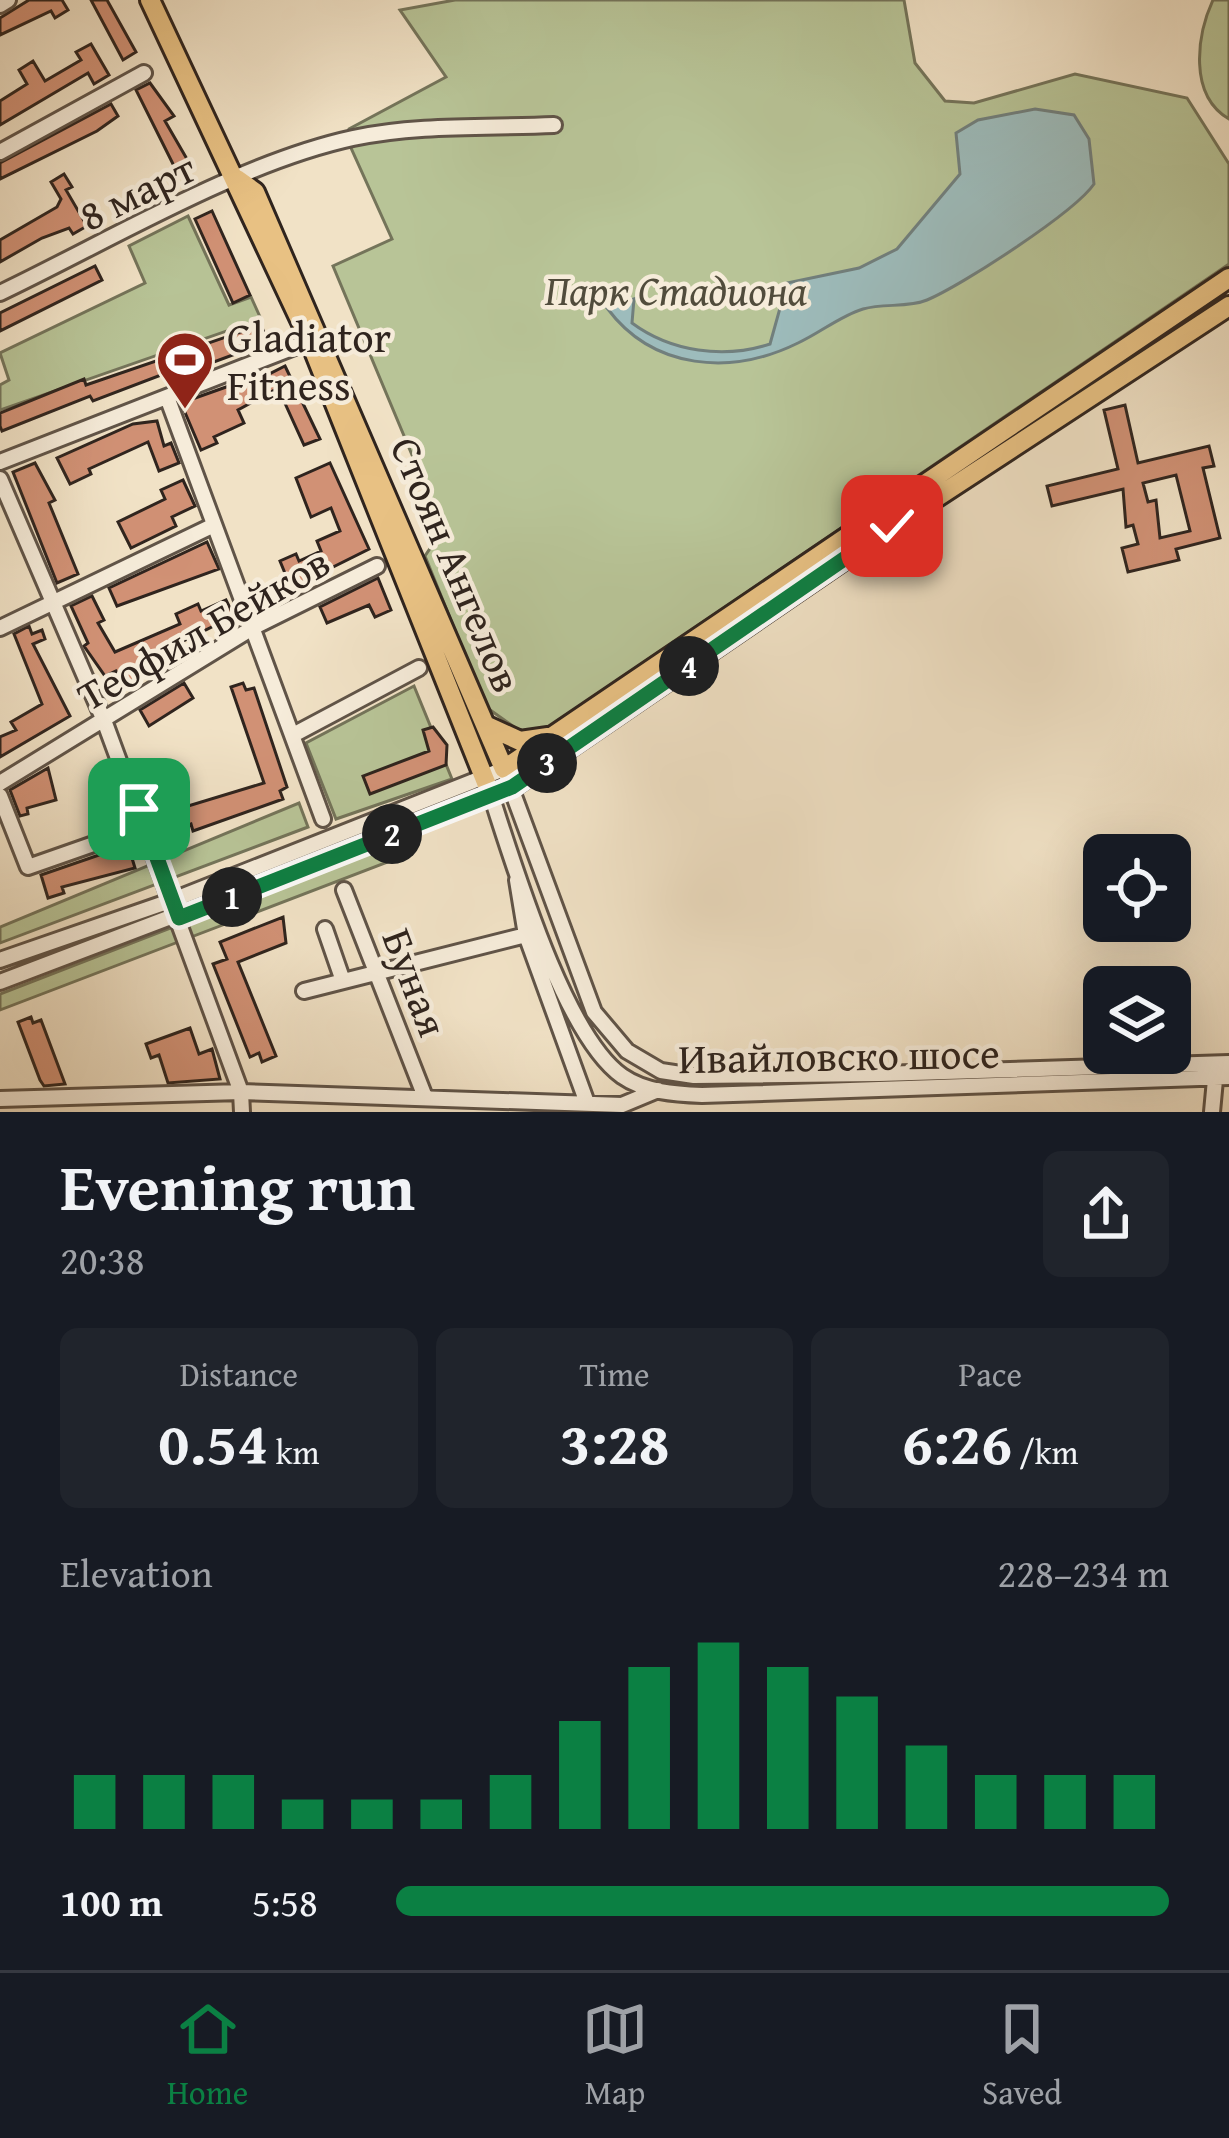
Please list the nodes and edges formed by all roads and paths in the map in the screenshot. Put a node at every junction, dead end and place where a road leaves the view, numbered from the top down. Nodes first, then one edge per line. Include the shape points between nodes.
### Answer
1 (8, 0) edge
2 (150, 0) edge
3 (0, 5) edge
4 (144, 73) dead end
5 (554, 124) dead end
6 (0, 152) edge
7 (237, 179) junction
8 (1229, 278) edge
9 (0, 293) edge
10 (1229, 307) edge
11 (310, 341) junction
12 (167, 397) junction
13 (0, 462) edge
14 (0, 479) edge
15 (212, 526) junction
16 (377, 566) dead end
17 (54, 602) junction
18 (254, 626) junction
19 (0, 628) edge
20 (419, 668) dead end
21 (105, 723) junction
22 (485, 725) junction
23 (293, 735) junction
24 (556, 735) junction
25 (508, 778) junction
26 (0, 783) edge
27 (488, 786) junction
28 (0, 796) edge
29 (323, 819) dead end
30 (145, 826) junction
31 (517, 868) junction
32 (344, 890) dead end
33 (173, 900) junction
34 (179, 918) junction
35 (325, 929) dead end
36 (526, 935) junction
37 (0, 960) edge
38 (377, 972) junction
39 (343, 981) junction
40 (0, 982) edge
41 (304, 991) dead end
42 (1222, 1070) edge
43 (658, 1090) junction
44 (241, 1092) junction
45 (425, 1097) junction
46 (0, 1099) edge
47 (587, 1103) junction
48 (394, 1104) edge
49 (242, 1112) edge
50 (1212, 1112) edge

1 - 3 street
2 - 7 main road, Стоян Ангелов
4 - 6 street
5 - 7 street, 8 март via 390,131
7 - 9 street, 8 март
7 - 11 main road, Стоян Ангелов
7 - 22 main road, Стоян Ангелов via 255,192 322,336
8 - 24 main road
10 - 25 main road
11 - 12 street
11 - 27 main road, Стоян Ангелов
12 - 13 street
12 - 15 street
14 - 17 street
15 - 17 street
15 - 18 street
16 - 18 street, Теофил Бейков
17 - 19 street
17 - 21 street
18 - 21 street, Теофил Бейков
18 - 23 street
20 - 23 street
21 - 26 street, Теофил Бейков
21 - 30 street
22 - 24 main road via 520,741
22 - 25 main road, Стоян Ангелов
23 - 29 street
24 - 25 main road
25 - 27 main road
25 - 42 street, Ивайловско шосе via 594,1012 627,1051 661,1071
27 - 31 street, Ивайловско шосе
27 - 33 street
27 - 34 street
28 - 30 street via 28,867
30 - 33 street
31 - 36 street
31 - 43 street, Ивайловско шосе via 587,1040 622,1076
32 - 38 street, Буная
33 - 34 street
33 - 37 street
34 - 40 street
34 - 44 street
35 - 39 street
36 - 38 street
36 - 47 street
38 - 39 street
38 - 45 street, Буная
39 - 41 street
42 - 43 street, Ивайловско шосе via 880,1092
42 - 50 street
43 - 47 street via 622,1105
44 - 46 street
44 - 48 street
44 - 49 street
45 - 47 street
45 - 48 street

